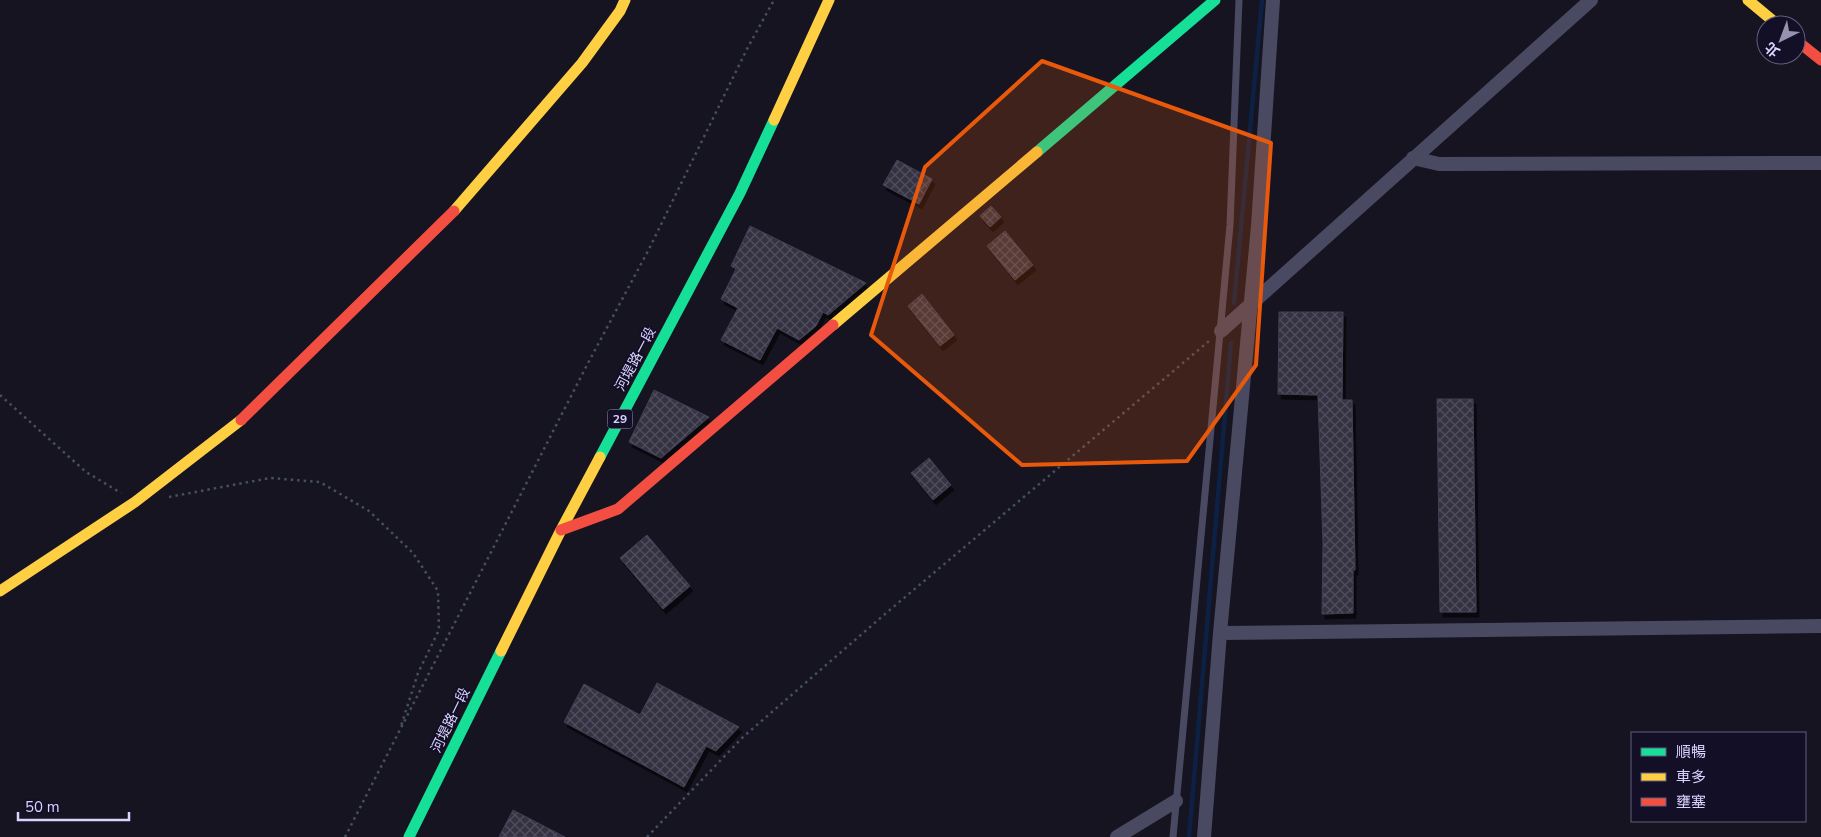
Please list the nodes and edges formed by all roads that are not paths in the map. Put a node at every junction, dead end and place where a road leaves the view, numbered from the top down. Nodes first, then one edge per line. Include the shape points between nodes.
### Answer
1 (625, 0) edge
2 (829, 0) edge
3 (1215, 0) edge
4 (1239, 0) edge
5 (1273, 0) edge
6 (1592, 0) edge
7 (1748, 0) edge
8 (1766, 15) edge
9 (1806, 48) edge
10 (1821, 60) edge
11 (1413, 158) junction
12 (1821, 163) edge
13 (1249, 307) junction
14 (1221, 330) junction
15 (561, 530) junction
16 (0, 591) edge
17 (1821, 626) edge
18 (1220, 633) junction
19 (1176, 801) junction
20 (409, 837) edge
21 (1117, 837) edge
22 (1173, 837) edge
23 (1204, 837) edge

1 - 16 street via 582,63 454,211 240,421 135,502
2 - 15 street, 河堤路一段 / 29 via 740,193
3 - 15 street via 618,509
4 - 14 lane via 1230,225
5 - 13 street via 1258,226
6 - 11 street
7 - 8 street
9 - 10 street
11 - 12 street via 1439,164
11 - 13 street
13 - 14 street
13 - 18 street
14 - 19 lane
15 - 20 street, 河堤路一段 / 29
17 - 18 street
18 - 23 street
19 - 21 street
19 - 22 lane

